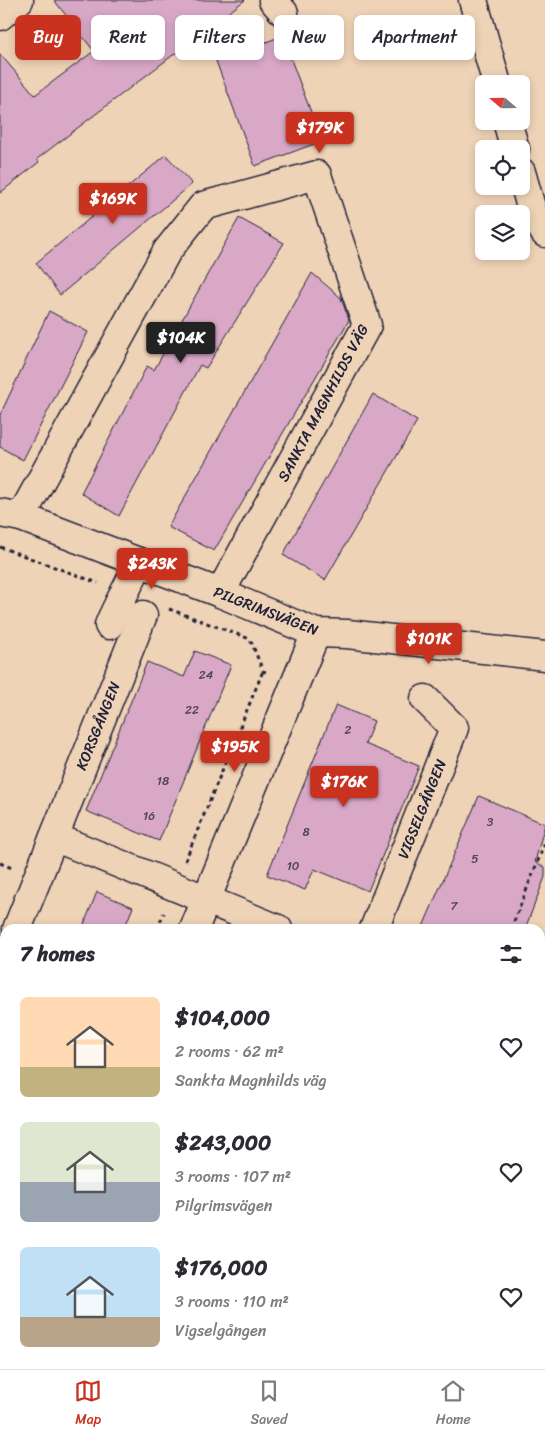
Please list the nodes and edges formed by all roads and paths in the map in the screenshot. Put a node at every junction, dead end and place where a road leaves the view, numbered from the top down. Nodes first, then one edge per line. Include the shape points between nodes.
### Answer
1 (19, 0) edge
2 (473, 0) edge
3 (0, 16) edge
4 (494, 75) edge
5 (528, 195) edge
6 (545, 234) edge
7 (11, 515) edge
8 (139, 562) junction
9 (220, 592) junction
10 (144, 616) dead end
11 (109, 625) dead end
12 (316, 633) junction
13 (545, 656) edge
14 (263, 671) dead end
15 (425, 699) dead end
16 (54, 837) junction
17 (545, 843) edge
18 (175, 886) junction
19 (206, 899) junction
20 (19, 924) edge
21 (160, 924) edge
22 (196, 924) edge
23 (266, 924) edge
24 (376, 924) edge
25 (512, 924) edge

1 - 3 street
2 - 4 street
5 - 6 street via 533,214
7 - 8 street, PILGRIMSVÄGEN
7 - 9 street, SANKTA MAGNHILDS VÄG via 167,251 202,206 317,175 367,325
8 - 9 street, PILGRIMSVÄGEN
8 - 11 street
9 - 12 street, PILGRIMSVÄGEN
10 - 16 street, KORSGÅNGEN
12 - 13 street, PILGRIMSVÄGEN
12 - 19 street
14 - 18 path
15 - 24 street, VIGSELGÅNGEN via 454,728
16 - 18 street
16 - 20 street, KORSGÅNGEN
17 - 25 path
18 - 19 street
18 - 21 path
19 - 22 street
19 - 23 street

